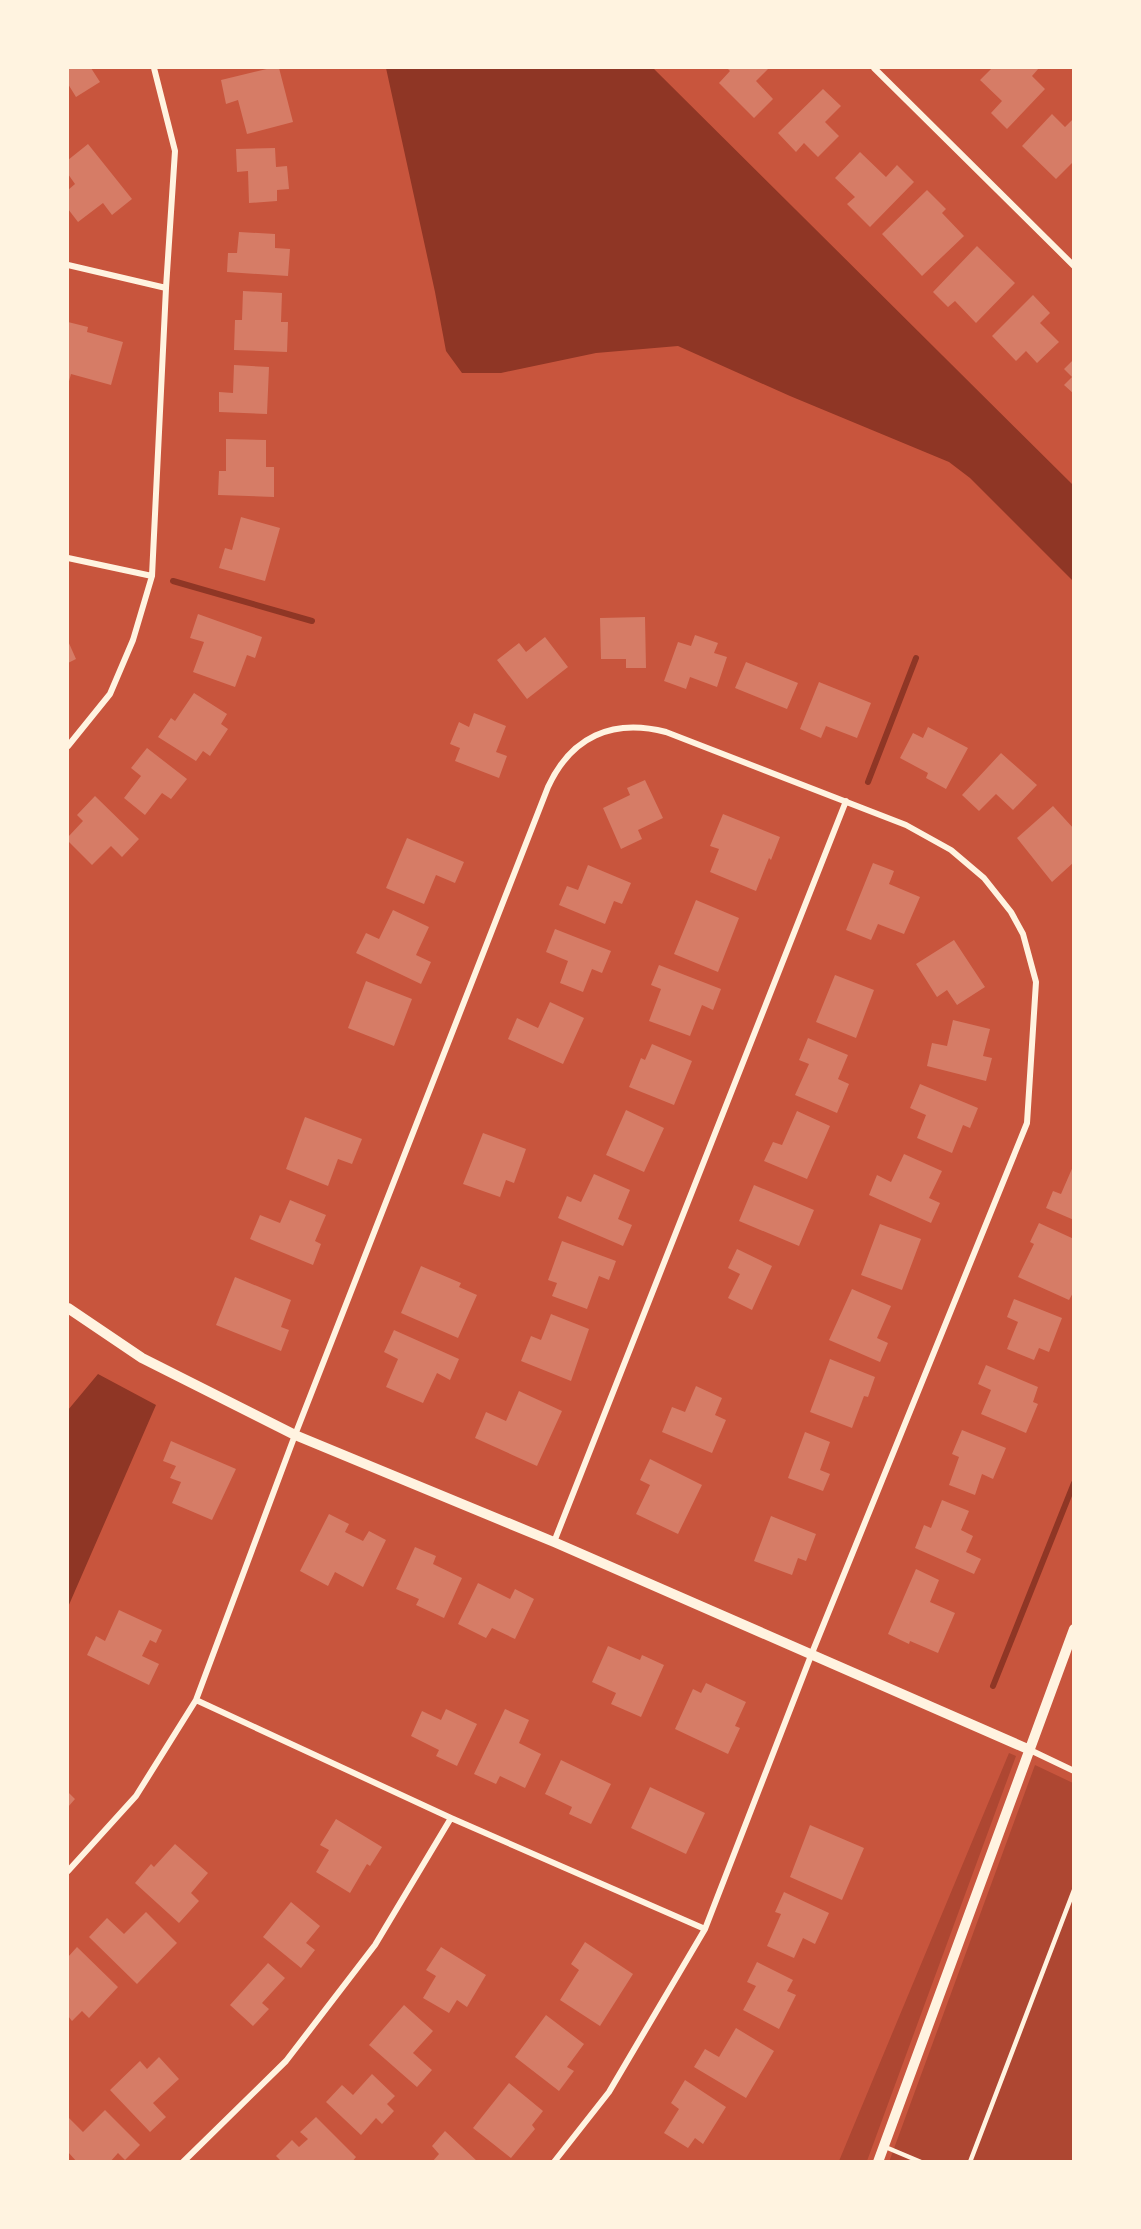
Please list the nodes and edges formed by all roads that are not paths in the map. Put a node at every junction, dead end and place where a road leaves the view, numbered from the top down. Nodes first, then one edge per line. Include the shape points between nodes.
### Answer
1 (154, 68) edge
2 (874, 68) edge
3 (68, 265) edge
4 (1074, 266) edge
5 (166, 288) junction
6 (68, 558) edge
7 (152, 576) junction
8 (68, 746) edge
9 (846, 801) junction
10 (68, 1308) edge
11 (295, 1435) junction
12 (554, 1542) junction
13 (1074, 1629) edge
14 (813, 1653) junction
15 (196, 1700) junction
16 (1030, 1750) junction
17 (1074, 1771) edge
18 (451, 1818) junction
19 (68, 1871) edge
20 (1074, 1890) edge
21 (705, 1929) junction
22 (883, 2146) junction
23 (183, 2162) edge
24 (554, 2162) edge
25 (878, 2162) edge
26 (921, 2162) edge
27 (970, 2162) edge

1 - 5 street via 176,151
2 - 4 street
3 - 5 street
5 - 7 street
6 - 7 street
7 - 8 street via 133,639 110,694
9 - 11 street via 649,728 609,730 585,741 565,758 548,787
9 - 12 street
9 - 14 street via 932,838 984,878 1023,934 1035,982 1027,1123
10 - 11 street via 142,1358
11 - 12 street
11 - 15 street
12 - 14 street
13 - 16 street
14 - 16 street
14 - 21 street
15 - 18 street
15 - 19 street via 136,1796
16 - 17 street
16 - 22 street
18 - 21 street
18 - 23 street via 375,1945 286,2061
20 - 27 lane
21 - 24 street via 609,2092
22 - 25 street
22 - 26 lane

